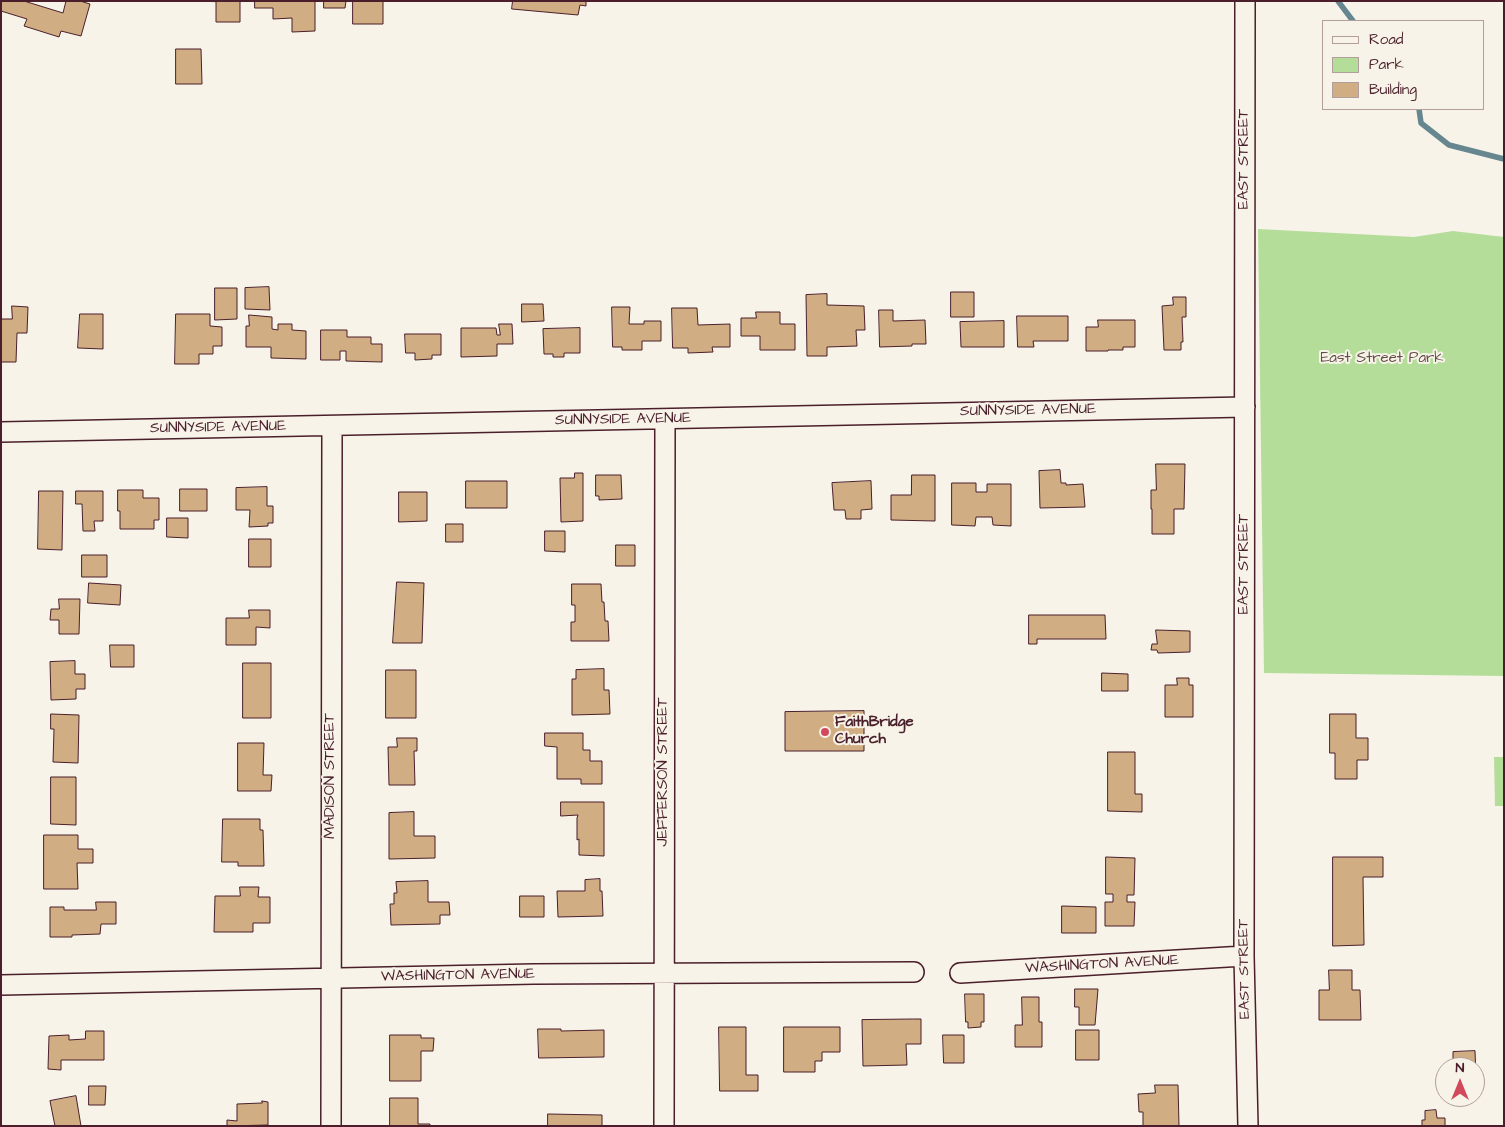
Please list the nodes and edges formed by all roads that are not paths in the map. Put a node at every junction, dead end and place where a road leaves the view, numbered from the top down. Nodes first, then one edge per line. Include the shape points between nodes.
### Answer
1 (1246, 1) edge
2 (1245, 407) junction
3 (665, 419) junction
4 (332, 426) junction
5 (1, 432) edge
6 (1244, 956) junction
7 (664, 972) junction
8 (914, 972) dead end
9 (960, 973) dead end
10 (331, 978) junction
11 (1, 985) edge
12 (331, 1126) edge
13 (664, 1126) edge
14 (1248, 1126) edge

1 - 2 street, EAST STREET
2 - 3 street, SUNNYSIDE AVENUE
2 - 6 street, EAST STREET
3 - 4 street, SUNNYSIDE AVENUE
3 - 7 street, JEFFERSON STREET
4 - 5 street, SUNNYSIDE AVENUE
4 - 10 street, MADISON STREET
6 - 9 street, WASHINGTON AVENUE
6 - 14 street, EAST STREET
7 - 8 street, WASHINGTON AVENUE
7 - 10 street, WASHINGTON AVENUE
7 - 13 street, JEFFERSON STREET
10 - 11 street, WASHINGTON AVENUE
10 - 12 street, MADISON STREET

